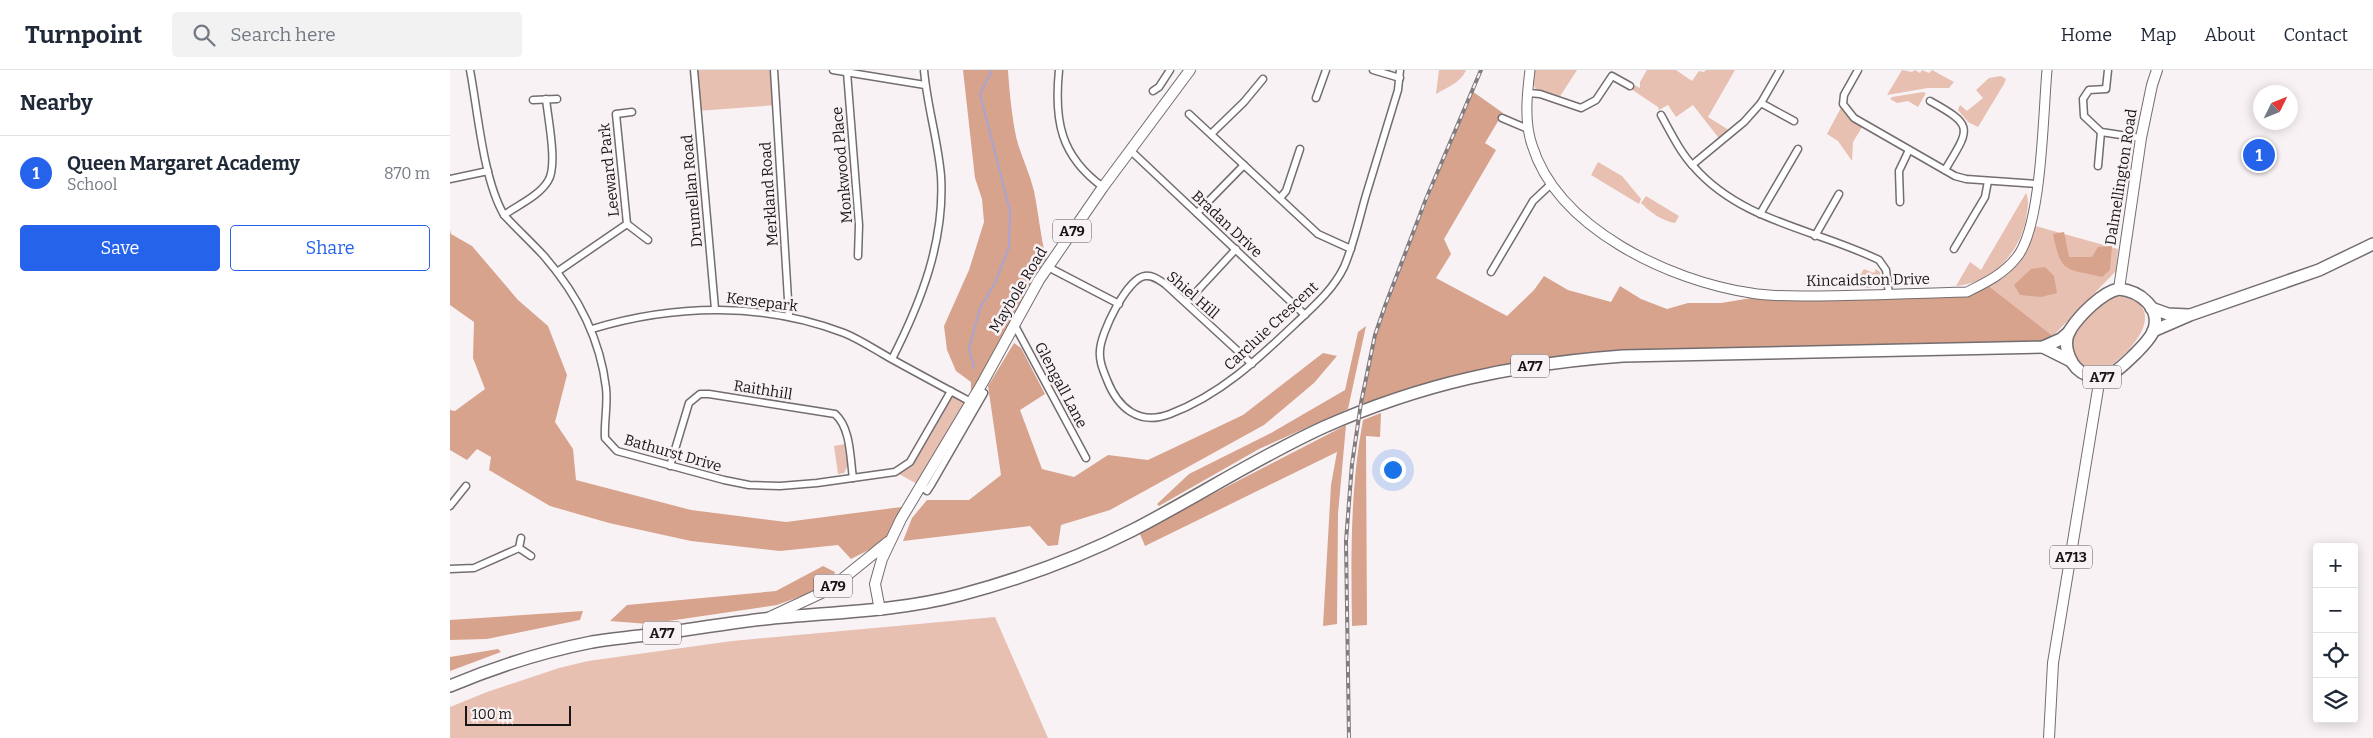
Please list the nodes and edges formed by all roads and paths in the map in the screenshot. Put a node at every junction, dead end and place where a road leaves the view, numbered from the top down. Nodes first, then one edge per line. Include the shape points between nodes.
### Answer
1 (470, 70) edge
2 (694, 70) edge
3 (774, 70) edge
4 (833, 70) edge
5 (924, 70) edge
6 (1060, 70) edge
7 (1170, 70) edge
8 (1190, 70) edge
9 (1326, 70) edge
10 (1373, 70) edge
11 (1400, 70) edge
12 (1530, 70) edge
13 (1780, 70) edge
14 (1858, 70) edge
15 (2047, 70) edge
16 (2108, 70) edge
17 (2157, 70) edge
18 (847, 72) junction
19 (1400, 78) junction
20 (1263, 79) dead end
21 (926, 85) junction
22 (1630, 86) dead end
23 (1153, 91) dead end
24 (1528, 93) junction
25 (557, 98) dead end
26 (1316, 98) dead end
27 (533, 100) dead end
28 (546, 100) junction
29 (1930, 101) dead end
30 (1761, 103) junction
31 (632, 112) dead end
32 (1189, 114) dead end
33 (1661, 115) dead end
34 (1502, 118) dead end
35 (1794, 121) dead end
36 (1528, 129) junction
37 (2101, 132) junction
38 (1211, 134) junction
39 (2141, 138) junction
40 (1300, 149) dead end
41 (1798, 149) dead end
42 (1909, 150) junction
43 (1131, 151) junction
44 (1244, 165) junction
45 (1692, 165) junction
46 (2098, 166) dead end
47 (1945, 170) junction
48 (488, 171) junction
49 (450, 179) edge
50 (1988, 181) junction
51 (2037, 184) junction
52 (1550, 185) junction
53 (1103, 187) junction
54 (1839, 194) dead end
55 (1280, 198) junction
56 (1900, 202) dead end
57 (1197, 214) junction
58 (1760, 214) junction
59 (504, 215) junction
60 (627, 224) junction
61 (1815, 236) junction
62 (648, 240) dead end
63 (2373, 244) edge
64 (1236, 249) junction
65 (1351, 249) junction
66 (1954, 249) dead end
67 (858, 256) dead end
68 (1048, 267) junction
69 (558, 272) junction
70 (1491, 272) dead end
71 (2119, 289) junction
72 (1889, 294) junction
73 (1186, 303) junction
74 (1119, 304) junction
75 (2151, 308) junction
76 (715, 309) junction
77 (1305, 315) junction
78 (2190, 315) junction
79 (789, 316) junction
80 (1014, 324) junction
81 (592, 329) junction
82 (2070, 331) junction
83 (2153, 331) junction
84 (2043, 347) junction
85 (892, 359) junction
86 (2071, 361) junction
87 (1252, 364) junction
88 (2100, 377) junction
89 (978, 389) junction
90 (951, 391) junction
91 (971, 402) junction
92 (1086, 458) dead end
93 (670, 466) junction
94 (854, 478) junction
95 (466, 486) dead end
96 (921, 486) junction
97 (450, 506) edge
98 (521, 538) dead end
99 (892, 538) junction
100 (519, 548) junction
101 (530, 556) dead end
102 (450, 569) edge
103 (880, 610) junction
104 (764, 619) junction
105 (450, 686) edge
106 (2049, 738) edge

1 - 48 street, Bathurst Drive
2 - 76 street, Drumellan Road
3 - 79 street, Merkland Road
4 - 18 street
5 - 21 street
6 - 53 street via 1058,113 1064,141 1076,163
7 - 23 street
8 - 43 main road, Maybole Road / A79
9 - 26 street
10 - 19 street
11 - 19 street, Carcluie Crescent
12 - 24 street, Kincaidston Drive
13 - 30 street
14 - 42 street via 1843,104 1854,118
15 - 51 street, Kincaidston Drive
16 - 37 street via 2106,89 2089,90 2083,99 2084,116
17 - 39 main road, Dalmellington Road
18 - 21 street
18 - 67 street, Monkwood Place via 859,217
19 - 65 street, Carcluie Crescent
20 - 38 street
21 - 85 street via 941,177 940,225 934,258
22 - 24 street via 1612,76 1596,100 1584,107
24 - 36 street, Kincaidston Drive
25 - 28 street
27 - 28 street
28 - 59 street via 552,163 548,181
29 - 47 street via 1964,124 1964,136
30 - 35 street
30 - 45 street via 1744,122
31 - 60 street, Leeward Park via 614,114
32 - 38 street
33 - 45 street
34 - 36 street
36 - 52 street, Kincaidston Drive via 1539,165
37 - 39 street
37 - 46 street
38 - 44 street
39 - 71 main road, Dalmellington Road
40 - 55 street via 1286,191
41 - 58 street
42 - 47 street
42 - 56 street via 1899,171
43 - 53 main road, Maybole Road / A79
43 - 57 street, Bradan Drive
44 - 55 street
44 - 57 street
45 - 58 street via 1728,199
47 - 50 street via 1966,179
48 - 49 street
48 - 59 street, Bathurst Drive
50 - 51 street
50 - 66 street via 1985,197
51 - 72 street, Kincaidston Drive via 2032,225 2026,242 2017,257 1996,277 1967,292
52 - 70 street via 1533,201
52 - 72 street, Kincaidston Drive via 1576,213 1616,242 1686,276 1722,288 1770,295
53 - 68 main road, Maybole Road / A79
54 - 61 street
55 - 65 street via 1318,234
57 - 64 street, Bradan Drive
58 - 61 street
59 - 69 street, Bathurst Drive
60 - 62 street, Leeward Park
60 - 69 street, Leeward Park
61 - 72 street via 1879,260 1886,270
63 - 78 highway, A77 via 2319,270
64 - 73 street
64 - 77 street, Bradan Drive
65 - 77 street, Carcluie Crescent via 1333,284
68 - 74 street
68 - 80 main road, Maybole Road / A79
69 - 81 street, Bathurst Drive
71 - 75 highway, A77 via 2132,290
71 - 82 highway, A77 via 2101,296
73 - 74 street, Shiel Hill via 1153,276 1144,276 1131,284
73 - 87 street, Shiel Hill
74 - 87 street, Carcluie Crescent via 1101,340 1099,352 1102,368 1117,400 1125,410 1139,417 1153,419 1182,410 1207,397
75 - 78 highway, A77 via 2168,314
75 - 83 highway
76 - 79 street, Kersepark
76 - 81 street, Kersepark via 668,312
77 - 87 street, Carcluie Crescent
78 - 83 highway, A77
79 - 85 street, Kersepark via 847,334
80 - 89 main road, Maybole Road / A79
80 - 92 street, Glengall Lane
81 - 93 street, Bathurst Drive via 602,359 607,391 605,438 617,451
82 - 84 highway, A77
82 - 86 highway, A77 via 2068,350
83 - 88 highway, A77 via 2117,372
84 - 86 highway, A77
84 - 103 highway, A77 via 1623,356 1563,360 1468,376 1378,404 1326,426 1131,531 1060,563 956,596
85 - 90 street, Kersepark
86 - 88 highway, A77 via 2087,375
88 - 106 main road, A713 via 2055,654
89 - 91 main road, Maybole Road / A79
89 - 96 street via 984,393 928,491
90 - 91 street, Kersepark
90 - 94 street, Bathurst Drive via 910,462 895,472
91 - 96 main road, Maybole Road / A79
93 - 94 street, Bathurst Drive via 749,485 780,486
93 - 94 street, Raithhill via 689,403 700,394 709,394 835,414 845,428
95 - 97 street
96 - 99 main road, Maybole Road / A79
98 - 100 street
99 - 103 main road, Maybole Road / A79 via 875,584
99 - 104 main road, Maybole Road / A79 via 830,588
100 - 101 street
100 - 102 street via 474,568
103 - 104 highway, A77
104 - 105 highway, A77 via 591,642 485,672

